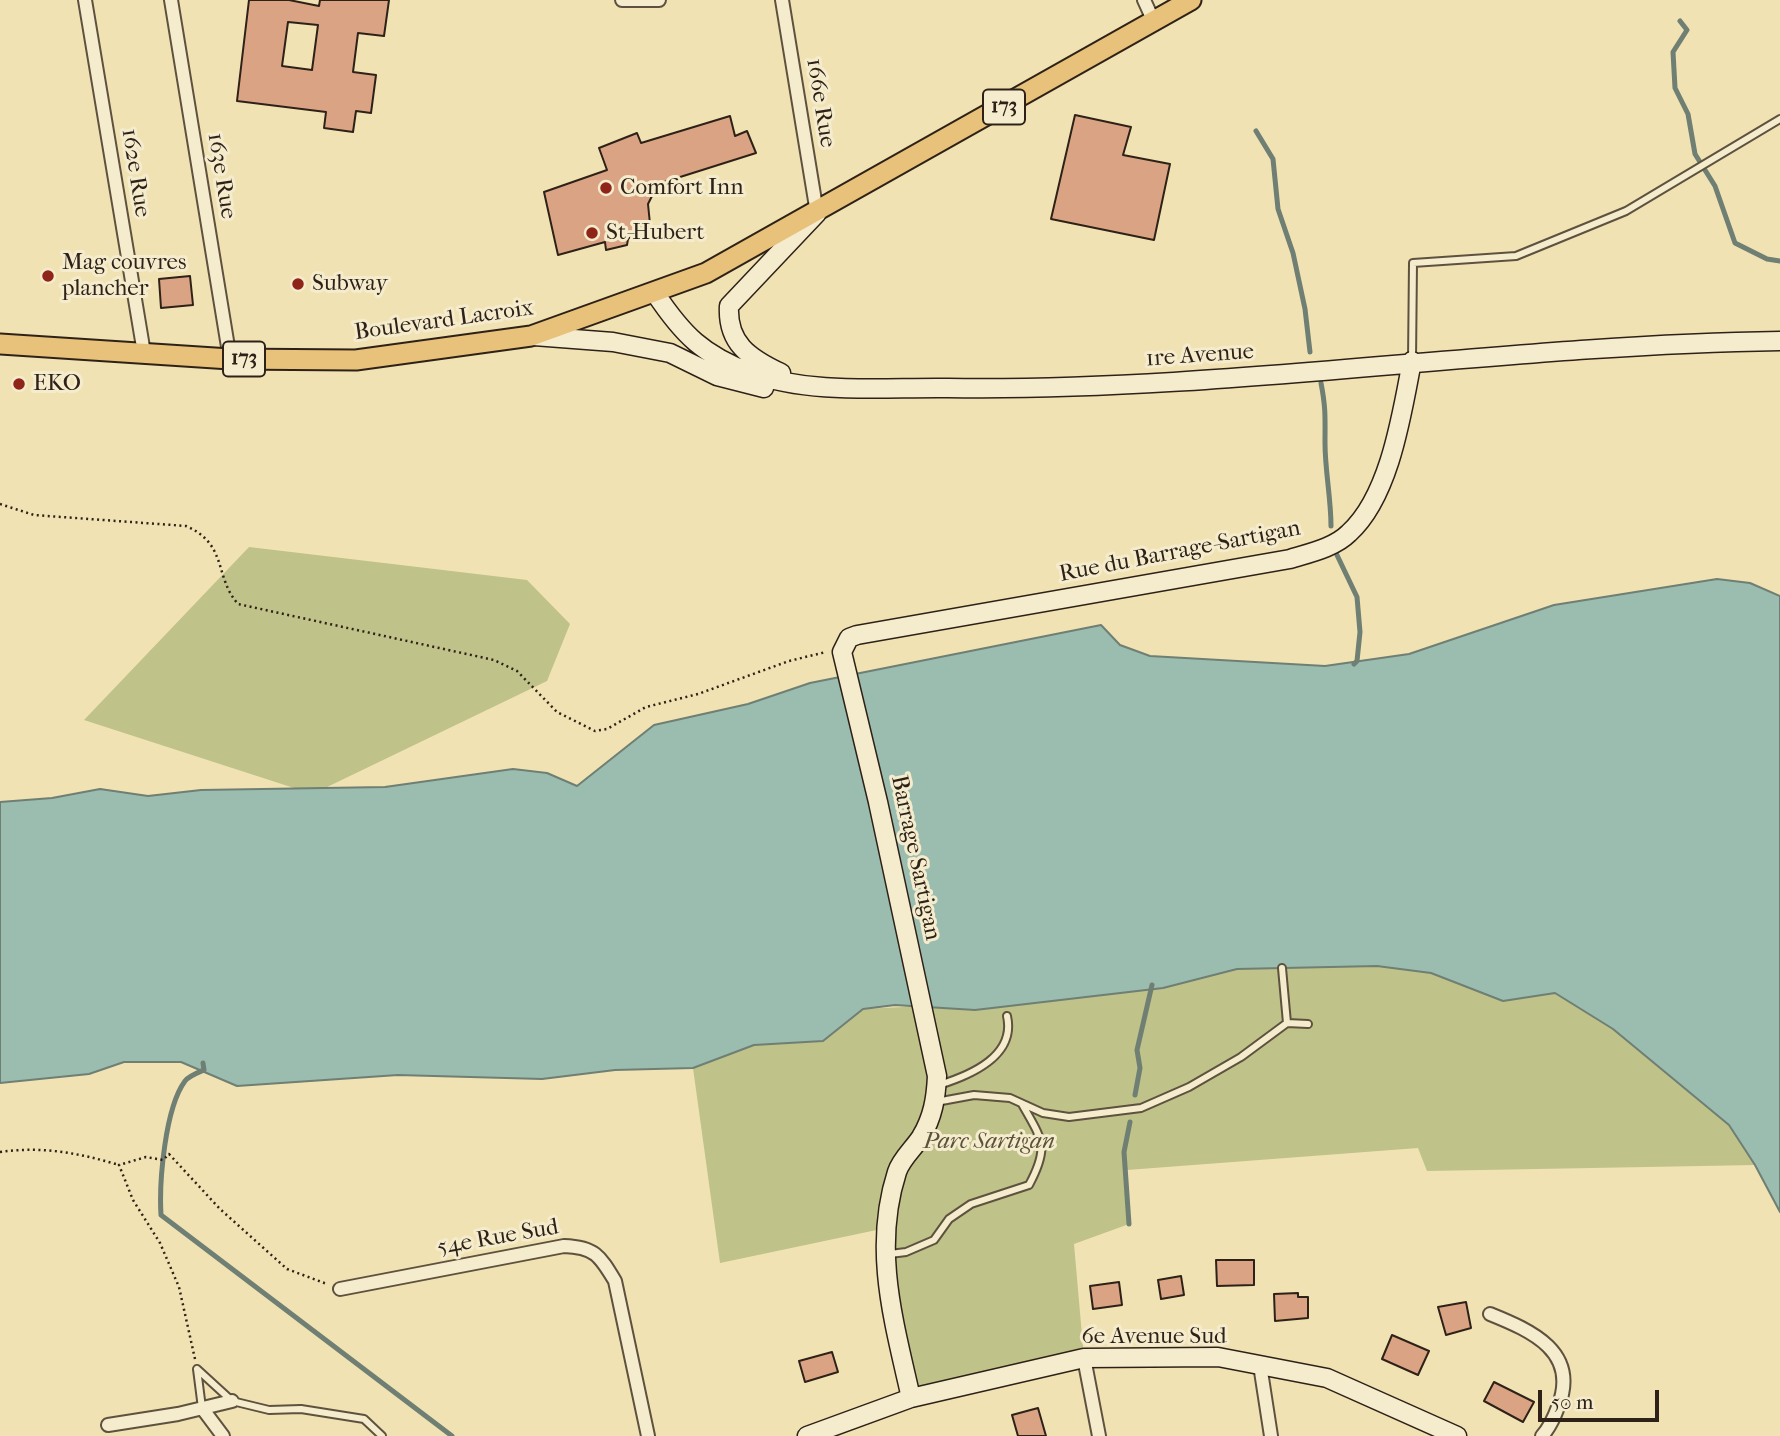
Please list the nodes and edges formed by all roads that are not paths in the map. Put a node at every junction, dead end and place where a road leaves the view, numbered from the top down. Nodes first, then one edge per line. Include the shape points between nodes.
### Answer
1 (85, 0) edge
2 (171, 0) edge
3 (622, 0) edge
4 (659, 0) edge
5 (782, 0) edge
6 (1144, 0) edge
7 (1191, 0) edge
8 (1154, 22) junction
9 (1780, 119) edge
10 (817, 212) junction
11 (655, 293) junction
12 (531, 336) junction
13 (1780, 341) edge
14 (0, 343) edge
15 (144, 353) junction
16 (230, 359) junction
17 (1412, 361) junction
18 (809, 386) junction
19 (843, 650) joint
20 (1282, 968) dead end
21 (1007, 1016) dead end
22 (1287, 1024) junction
23 (1308, 1024) dead end
24 (937, 1088) junction
25 (1022, 1104) junction
26 (884, 1255) junction
27 (340, 1289) road end
28 (1490, 1314) dead end
29 (1084, 1358) junction
30 (1260, 1365) junction
31 (911, 1398) junction
32 (232, 1401) junction
33 (202, 1408) junction
34 (108, 1425) dead end
35 (223, 1436) edge
36 (382, 1436) edge
37 (648, 1436) edge
38 (807, 1436) edge
39 (1098, 1436) edge
40 (1271, 1436) edge
41 (1457, 1436) edge
42 (1542, 1436) edge

1 - 15 street, 162e Rue
2 - 16 street, 163e Rue
3 - 4 street
5 - 10 street, 166e Rue
6 - 8 street
7 - 8 main road, Boulevard Lacroix / 173
8 - 10 main road, Boulevard Lacroix / 173
9 - 17 lane via 1626,211 1516,256 1413,263
10 - 11 main road, Boulevard Lacroix / 173 via 706,273
10 - 18 main road via 729,306 728,325 735,341 761,364
11 - 12 main road, Boulevard Lacroix / 173
11 - 18 main road, 1re Avenue via 691,341 713,356 753,374
12 - 16 main road, Boulevard Lacroix / 173 via 356,360
12 - 18 main road via 614,342 670,353 717,376 765,388
13 - 17 main road, 1re Avenue via 1629,344
14 - 15 main road, Boulevard Lacroix / 173
15 - 16 main road, Boulevard Lacroix / 173
17 - 18 main road, 1re Avenue via 1165,384 1002,389
17 - 19 main road, Rue du Barrage-Sartigan via 1386,472 1349,534 1321,549 1290,559 857,635 849,638
19 - 24 main road, Barrage Sartigan
20 - 22 lane
21 - 24 lane via 1010,1029 1005,1048 971,1076
22 - 23 lane
22 - 25 lane via 1189,1087 1141,1108 1069,1117
24 - 25 lane via 1010,1098
24 - 26 main road via 922,1135 898,1169 887,1213
25 - 26 lane via 1041,1138 1042,1160 1029,1185 971,1204 949,1219 934,1240
26 - 31 main road via 888,1299
27 - 37 street, 54e Rue Sud via 564,1246 586,1246 603,1260 615,1281
28 - 42 street via 1524,1328 1559,1359 1564,1391
29 - 30 main road, 6e Avenue Sud via 1218,1357
29 - 31 main road, 6e Avenue Sud
29 - 39 street
30 - 40 street
30 - 41 main road, 6e Avenue Sud via 1327,1378
31 - 38 main road, 6e Avenue Sud
32 - 33 street
32 - 33 lane via 197,1369
32 - 36 lane via 269,1410 301,1409 364,1419
33 - 34 street
33 - 35 street

